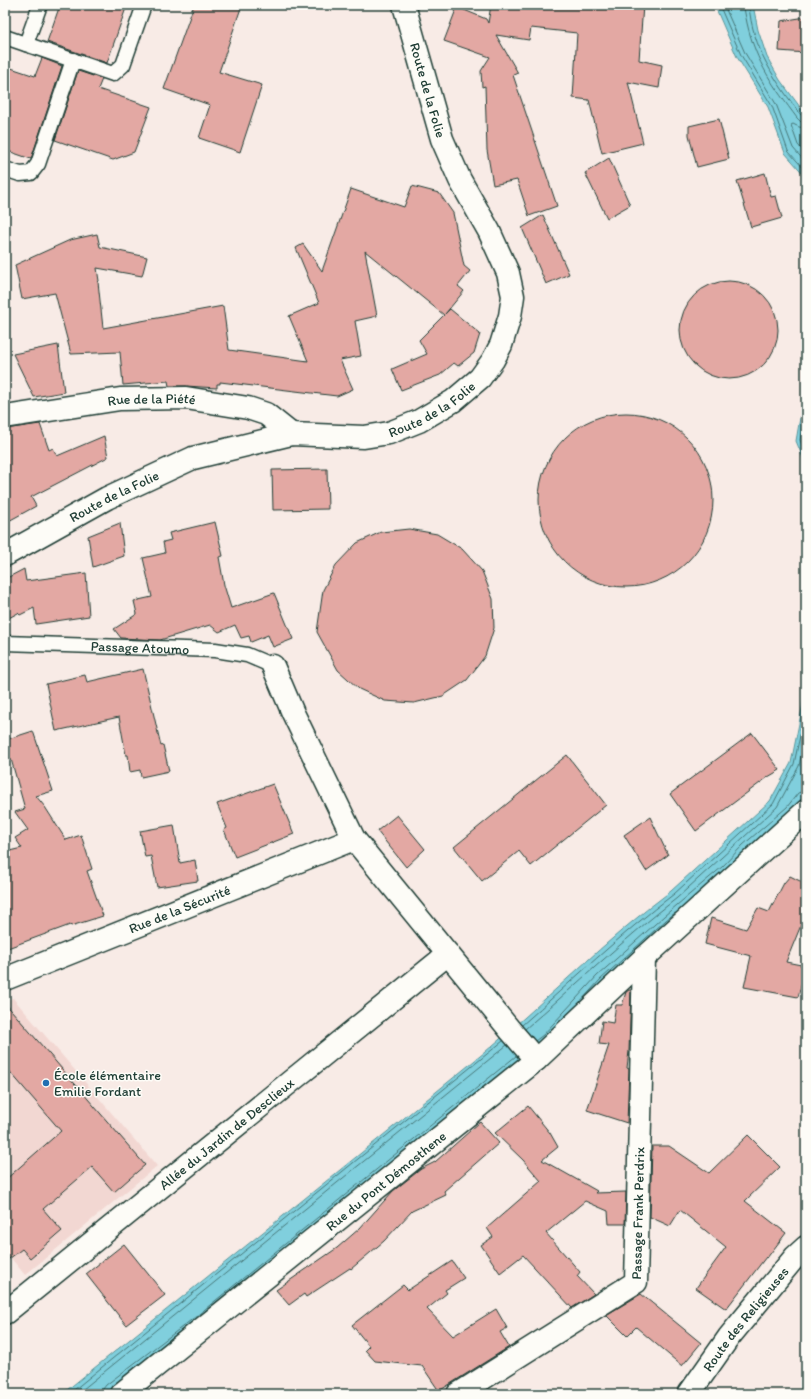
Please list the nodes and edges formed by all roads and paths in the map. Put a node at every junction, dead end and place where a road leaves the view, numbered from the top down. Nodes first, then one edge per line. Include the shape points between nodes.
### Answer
1 (40, 5) edge
2 (144, 5) edge
3 (404, 5) edge
4 (5, 37) edge
5 (26, 44) junction
6 (73, 60) junction
7 (5, 169) edge
8 (5, 417) edge
9 (291, 434) junction
10 (5, 555) edge
11 (5, 643) edge
12 (273, 666) joint
13 (806, 811) edge
14 (354, 839) junction
15 (448, 954) junction
16 (644, 958) junction
17 (5, 979) edge
18 (536, 1060) junction
19 (806, 1247) edge
20 (5, 1313) edge
21 (121, 1394) edge
22 (458, 1394) edge
23 (689, 1394) edge

1 - 5 lane
2 - 6 lane via 123,64 113,74
3 - 9 street, Route de la Folie via 442,139 508,273 513,296 510,316 501,345 480,378 453,401 420,422 389,433 364,437
4 - 5 lane
5 - 6 lane
6 - 7 lane via 38,164 31,173 20,174
8 - 9 street, Rue de la Piété via 120,399 186,398 248,408 266,414
9 - 10 street, Route de la Folie via 193,458 107,498
11 - 12 lane, Passage Atoumo via 215,650 247,655
12 - 14 street
13 - 16 street, Rue du Pont Démosthene
14 - 15 street
14 - 17 street, Rue de la Sécurité
15 - 18 street
15 - 20 street, Allée du Jardin de Desclieux
16 - 18 street, Rue du Pont Démosthene
16 - 22 street, Passage Frank Perdrix via 636,1282
18 - 21 street, Rue du Pont Démosthene
19 - 23 street, Route des Religieuses via 729,1337

